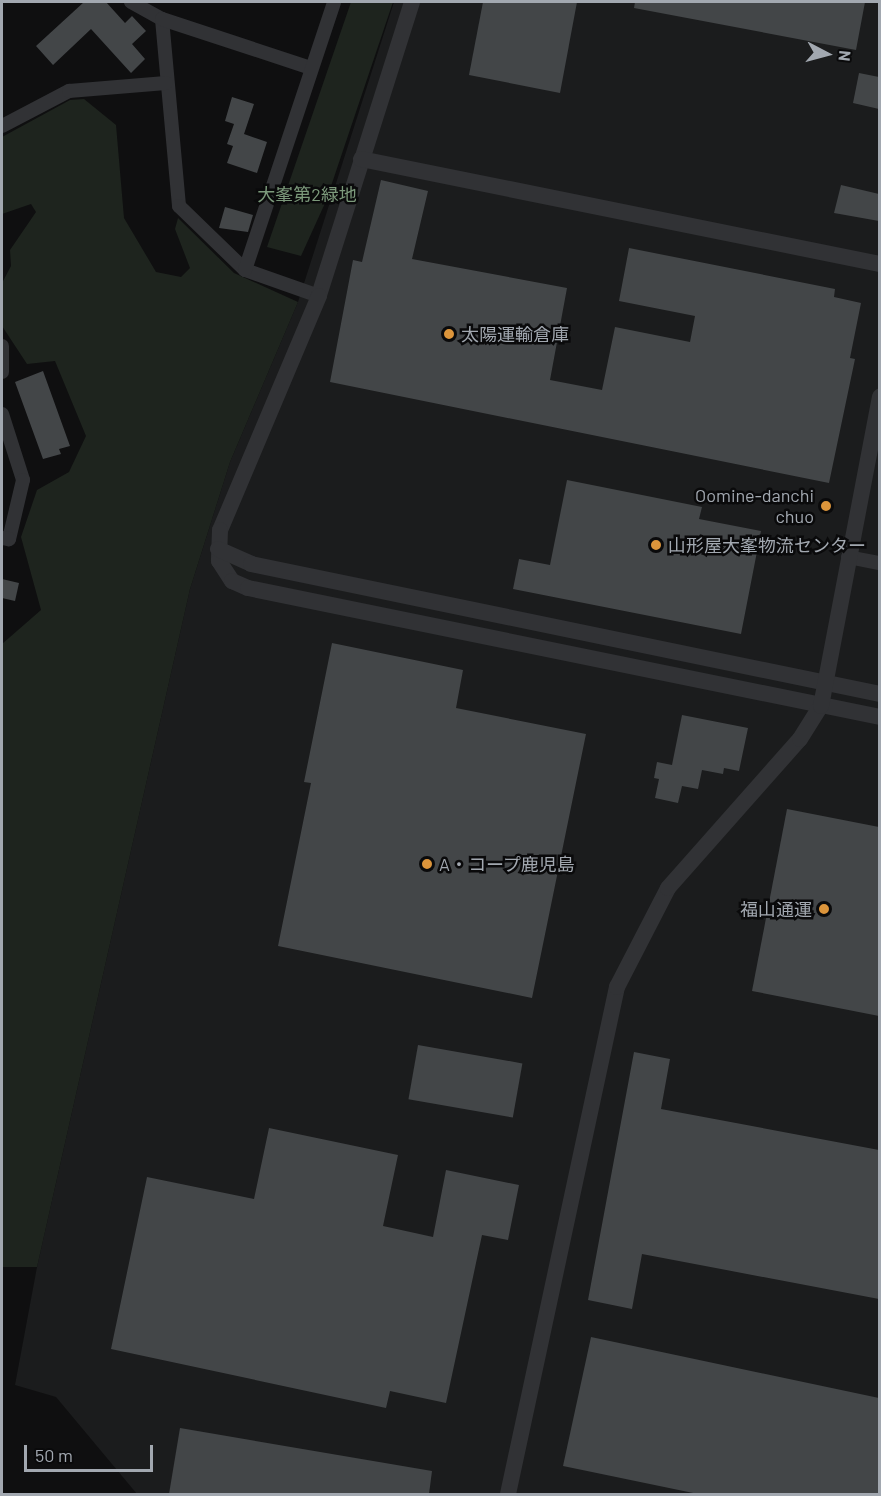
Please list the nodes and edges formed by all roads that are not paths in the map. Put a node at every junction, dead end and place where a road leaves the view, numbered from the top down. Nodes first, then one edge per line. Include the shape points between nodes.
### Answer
1 (131, 2) edge
2 (334, 2) edge
3 (412, 2) edge
4 (162, 19) junction
5 (311, 68) junction
6 (166, 83) junction
7 (2, 126) edge
8 (361, 159) junction
9 (879, 264) edge
10 (245, 270) junction
11 (319, 296) junction
12 (2, 346) edge
13 (2, 372) edge
14 (879, 397) edge
15 (2, 414) edge
16 (2, 538) edge
17 (218, 549) junction
18 (848, 557) junction
19 (879, 563) edge
20 (824, 683) junction
21 (879, 694) edge
22 (821, 706) junction
23 (879, 717) edge
24 (508, 1494) edge

1 - 4 street
2 - 5 street
3 - 8 street
4 - 5 street
4 - 6 street
5 - 10 street
6 - 7 street via 69,91
6 - 10 street via 179,206
8 - 9 street
8 - 11 street
10 - 11 street
11 - 17 street via 220,530
12 - 13 street
14 - 18 street
15 - 16 street via 23,480 9,539
17 - 20 street via 251,564
17 - 22 street via 219,561 232,581 248,588
18 - 19 street
18 - 20 street
20 - 21 street
20 - 22 street
22 - 23 street
22 - 24 street via 800,739 668,888 617,987

